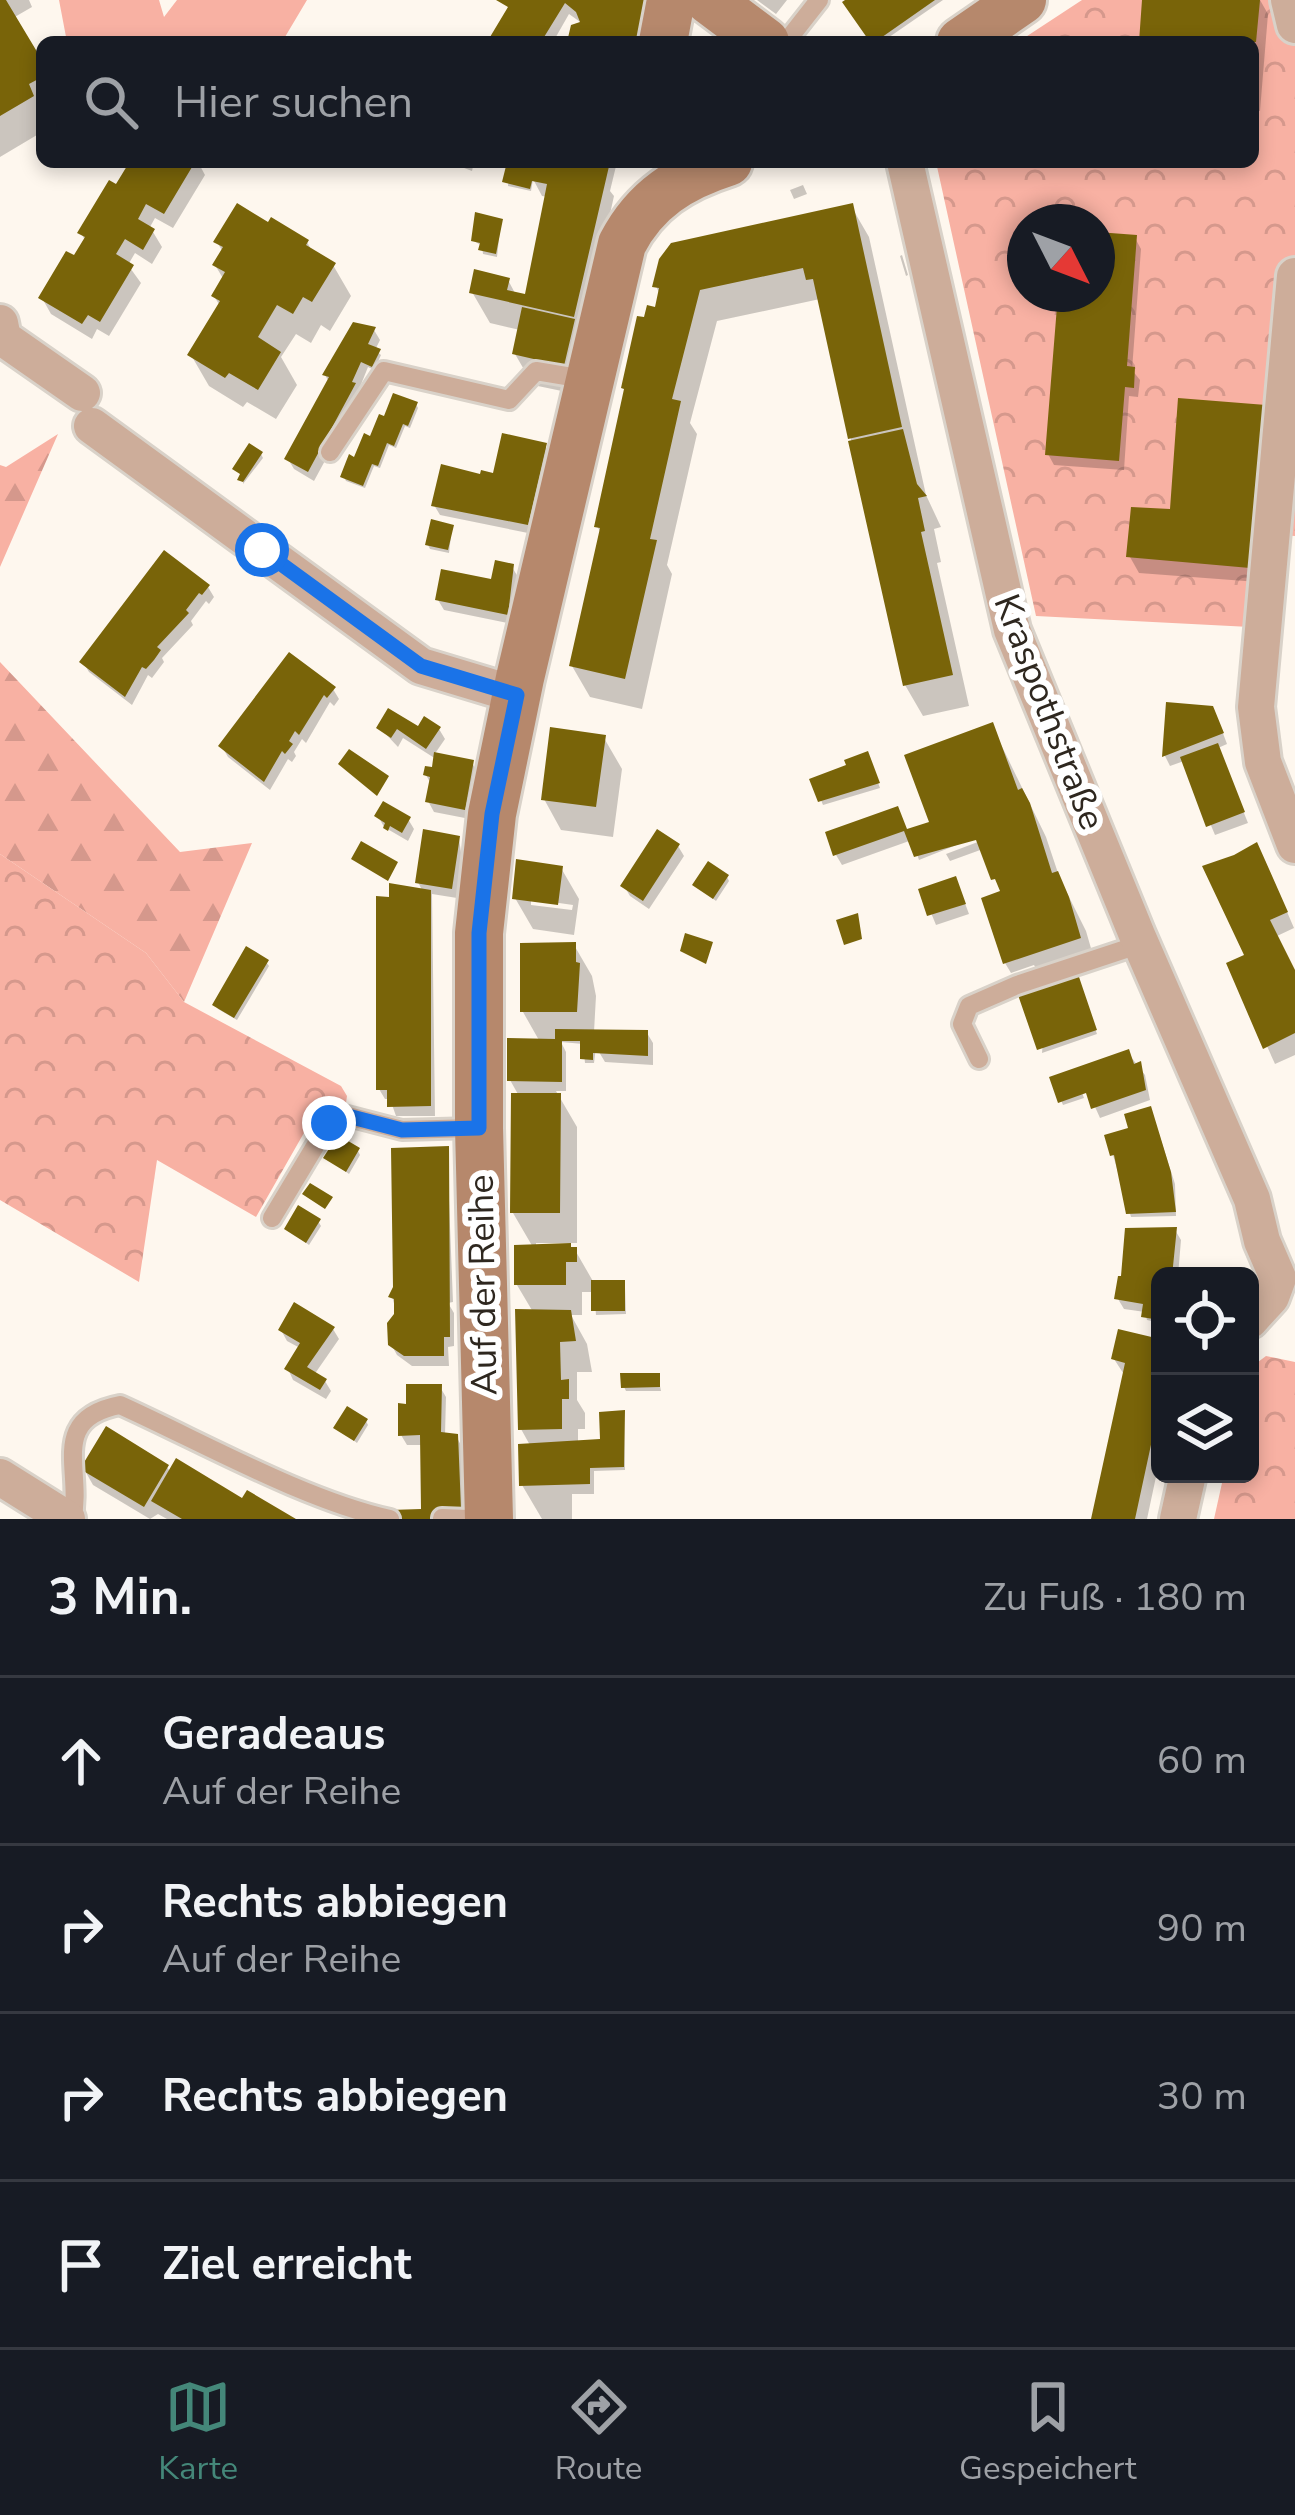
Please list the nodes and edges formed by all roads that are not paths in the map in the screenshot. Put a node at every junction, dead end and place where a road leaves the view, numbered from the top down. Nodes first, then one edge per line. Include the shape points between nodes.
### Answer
1 (671, 0) edge
2 (709, 0) edge
3 (819, 0) edge
4 (1022, 0) edge
5 (1289, 0) edge
6 (1295, 25) edge
7 (663, 36) edge
8 (757, 36) edge
9 (790, 36) edge
10 (971, 36) edge
11 (638, 168) edge
12 (713, 168) edge
13 (906, 168) edge
14 (638, 213) junction
15 (1295, 276) edge
16 (0, 322) edge
17 (590, 380) junction
18 (331, 452) dead end
19 (517, 695) junction
20 (1295, 845) edge
21 (1141, 944) junction
22 (979, 1059) dead end
23 (479, 1128) junction
24 (272, 1218) dead end
25 (1272, 1283) edge
26 (1259, 1311) edge
27 (0, 1477) edge
28 (1186, 1483) edge
29 (473, 1518) edge
30 (69, 1519) edge
31 (391, 1519) edge
32 (470, 1519) edge
33 (1178, 1519) edge

1 - 7 main road
2 - 8 main road
3 - 9 lane
4 - 10 main road
5 - 6 street
11 - 14 main road
12 - 14 main road
13 - 21 street, Kraspothstraße via 1012,630
14 - 17 main road, Auf der Reihe via 622,244
15 - 20 street via 1256,706 1263,762
16 - 19 street via 2,338 87,410 421,666
17 - 18 lane via 536,371 509,400 384,371
17 - 19 main road, Auf der Reihe
19 - 23 main road, Auf der Reihe via 479,933
21 - 22 lane via 969,1006 962,1024
21 - 25 street, Kraspothstraße via 1252,1199
23 - 24 lane via 402,1130 344,1115 329,1123
23 - 29 main road, Auf der Reihe
25 - 26 street, Kraspothstraße
27 - 30 street
28 - 33 street
29 - 32 lane
29 - 32 lane
30 - 31 lane via 77,1430 92,1413 120,1405 316,1494

